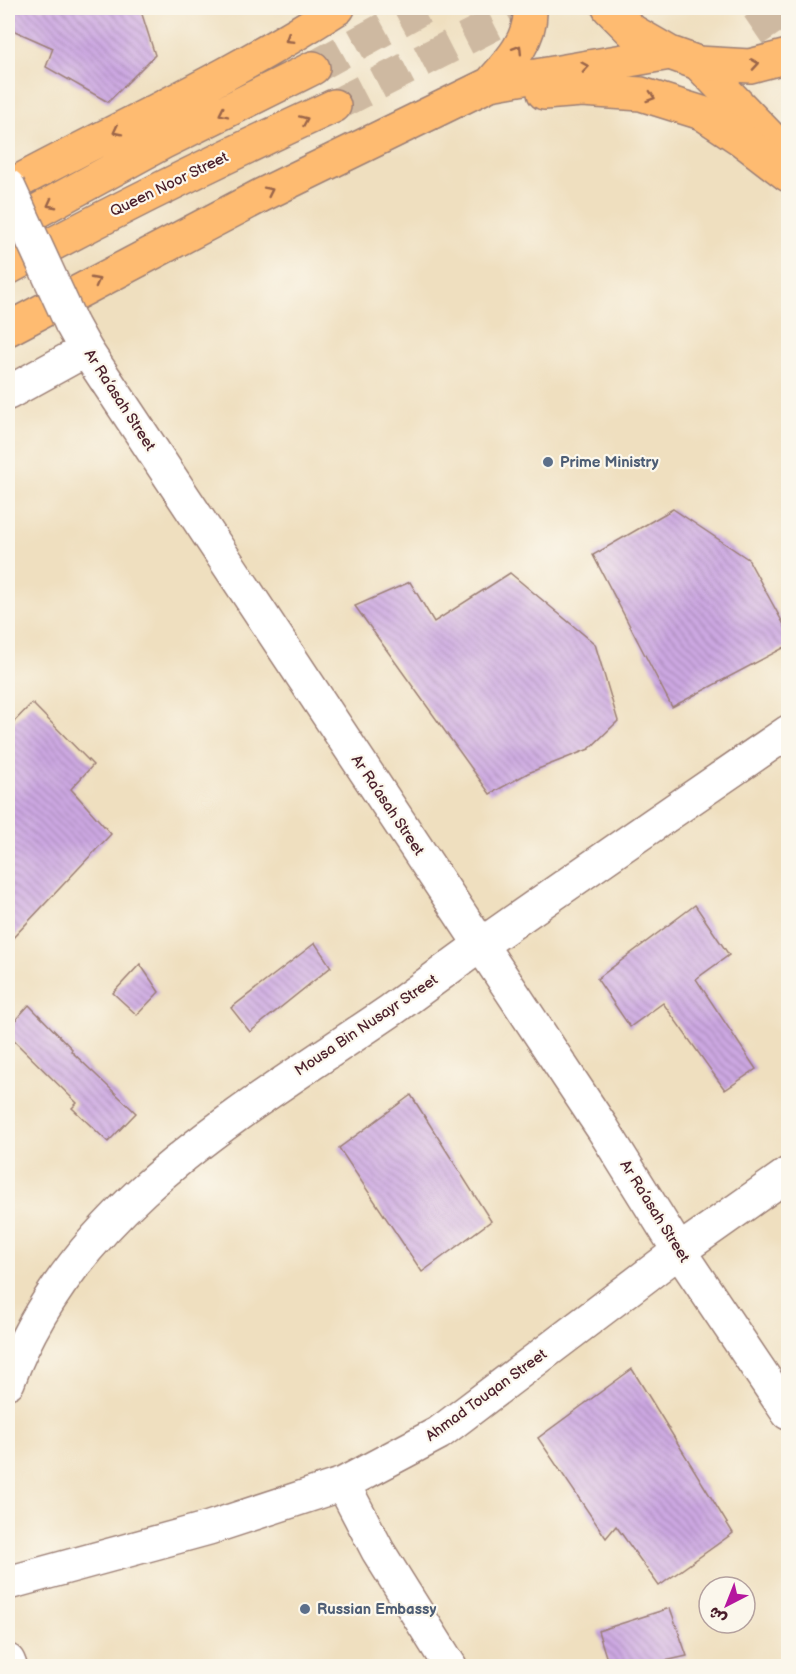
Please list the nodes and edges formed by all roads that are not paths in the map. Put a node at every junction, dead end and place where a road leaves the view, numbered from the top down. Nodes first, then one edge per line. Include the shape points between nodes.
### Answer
1 (338, 8) edge
2 (530, 8) edge
3 (609, 8) edge
4 (789, 57) edge
5 (684, 58) junction
6 (314, 68) tunnel mouth
7 (490, 84) junction
8 (334, 106) tunnel mouth
9 (427, 115) junction
10 (789, 156) edge
11 (789, 175) edge
12 (8, 186) edge
13 (8, 227) edge
14 (8, 268) edge
15 (8, 328) edge
16 (78, 336) junction
17 (8, 393) edge
18 (789, 732) edge
19 (481, 945) junction
20 (789, 1174) edge
21 (679, 1251) junction
22 (14, 1346) edge
23 (8, 1382) edge
24 (789, 1413) edge
25 (342, 1484) junction
26 (8, 1583) edge
27 (8, 1661) edge
28 (10, 1666) edge
29 (450, 1666) edge

1 -> 12 main road via 199,89
7 -> 2 main road via 524,41 531,20
3 - 5 main road via 632,31
5 -> 4 main road via 750,66
7 -> 5 main road
5 - 10 main road
6 -> 13 main road via 162,143
7 - 9 main road
14 -> 8 main road, Queen Noor Street via 217,159
9 -> 11 main road via 513,96 582,90 641,94 702,113
15 -> 9 main road via 262,195
12 - 16 street, Ar Ra’asah Street, bridge
16 - 17 street
16 - 19 street, Ar Ra’asah Street
18 - 19 street, Mousa Bin Nusayr Street
19 - 21 street, Ar Ra’asah Street
19 - 22 street, Mousa Bin Nusayr Street via 194,1146 109,1223
20 - 21 street, Ahmad Touqan Street
21 - 24 street, Ar Ra’asah Street
21 - 25 street, Ahmad Touqan Street via 439,1433
22 - 23 street, Mousa Bin Nusayr Street
25 - 26 street, Ahmad Touqan Street via 209,1528
25 - 29 street via 378,1551
27 - 28 street

